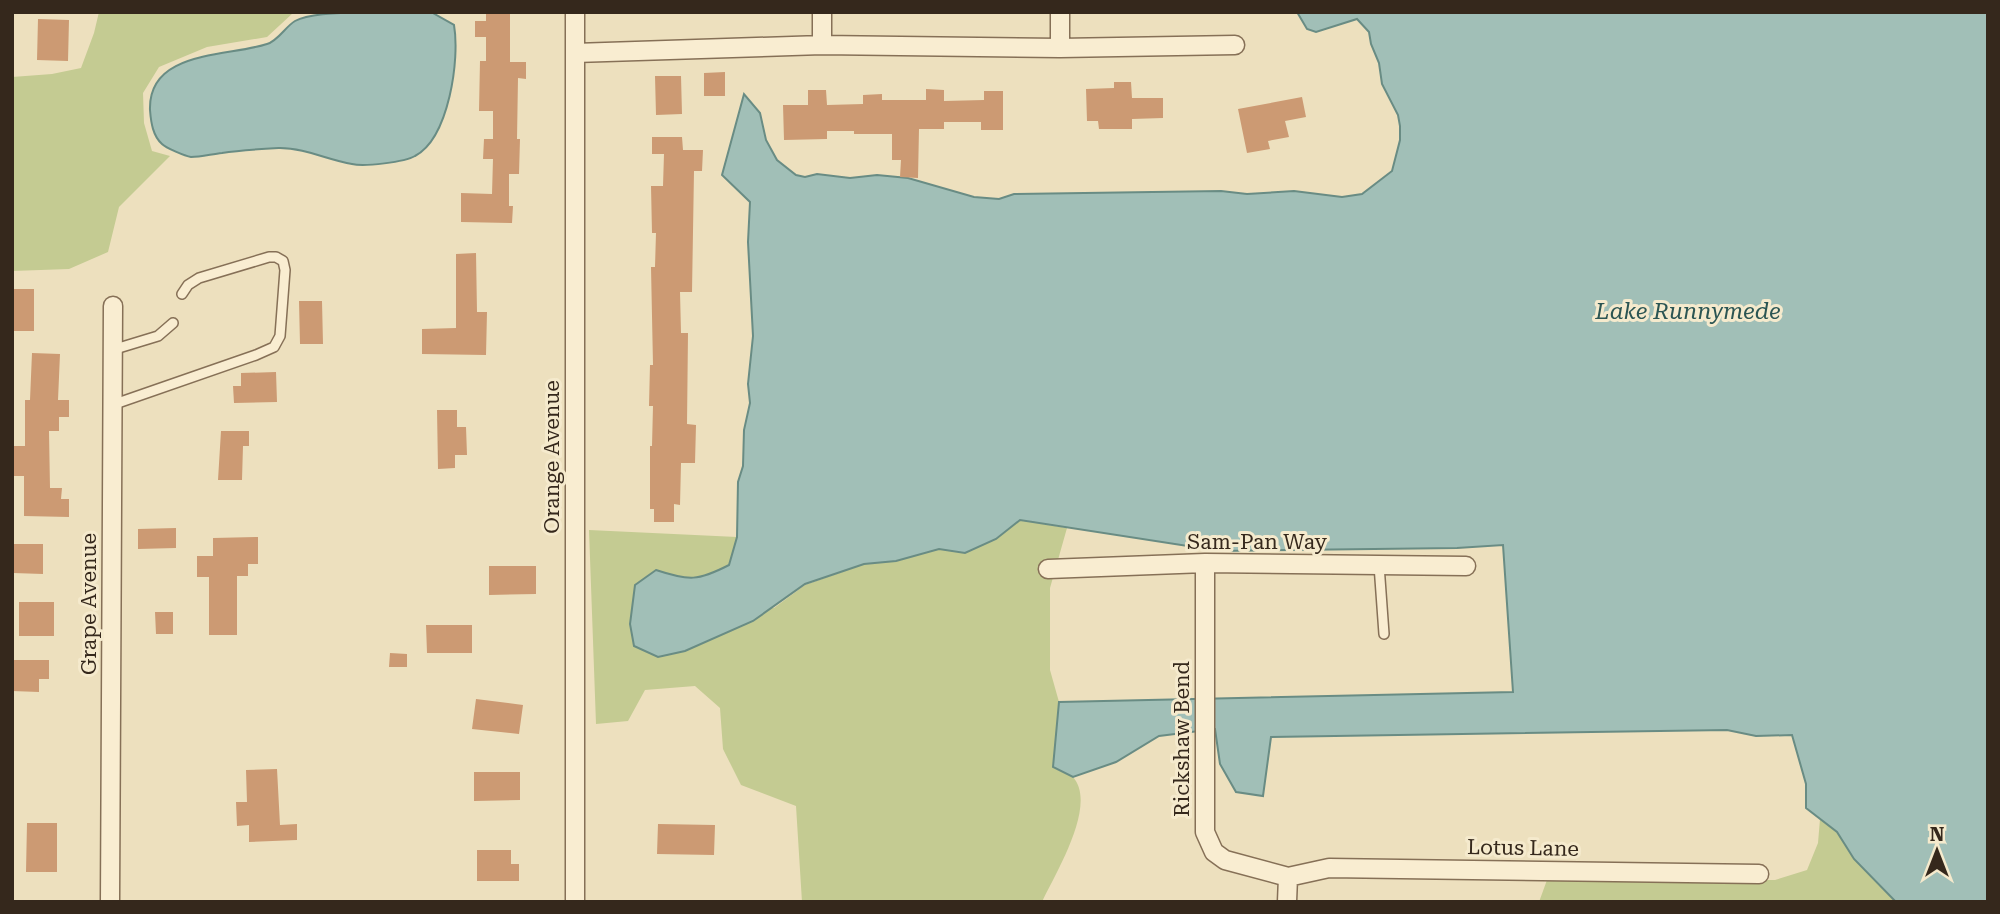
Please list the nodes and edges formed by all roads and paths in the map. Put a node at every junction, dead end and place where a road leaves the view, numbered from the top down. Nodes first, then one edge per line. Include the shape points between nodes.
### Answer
1 (575, 12) edge
2 (822, 12) edge
3 (1060, 12) edge
4 (1235, 44) dead end
5 (822, 45) junction
6 (1060, 48) junction
7 (575, 53) junction
8 (182, 294) dead end
9 (113, 306) dead end
10 (173, 324) dead end
11 (112, 350) junction
12 (112, 405) junction
13 (1205, 564) junction
14 (1379, 565) junction
15 (1466, 566) dead end
16 (1048, 569) dead end
17 (1384, 635) dead end
18 (1759, 874) dead end
19 (1288, 877) junction
20 (110, 902) edge
21 (575, 902) edge
22 (1287, 902) edge

1 - 7 street, Orange Avenue
2 - 5 street
3 - 6 street
4 - 6 street
5 - 6 street
5 - 7 street
7 - 21 street, Orange Avenue
8 - 12 lane via 199,278 276,257 285,270 280,336 274,346 256,355
9 - 11 street, Grape Avenue
10 - 11 lane via 158,336
11 - 12 street, Grape Avenue
12 - 20 street, Grape Avenue
13 - 14 street, Sam-Pan Way
13 - 16 street, Sam-Pan Way
13 - 19 street, Rickshaw Bend via 1205,832 1214,852 1225,860
14 - 15 street, Sam-Pan Way
14 - 17 lane
18 - 19 street, Lotus Lane via 1329,868
19 - 22 street

